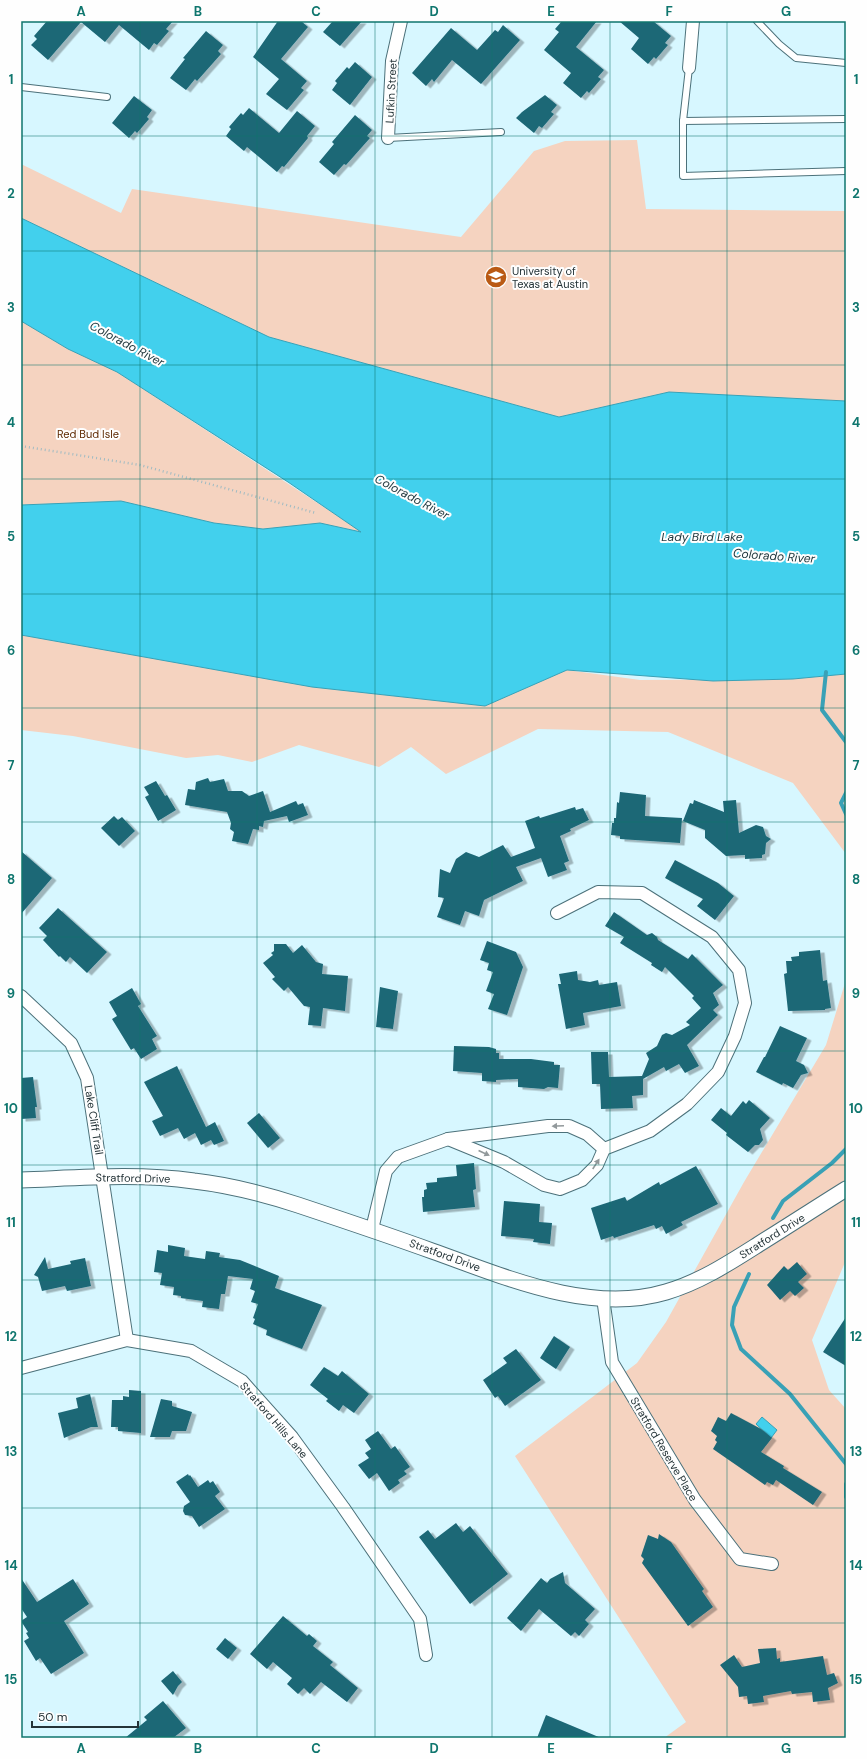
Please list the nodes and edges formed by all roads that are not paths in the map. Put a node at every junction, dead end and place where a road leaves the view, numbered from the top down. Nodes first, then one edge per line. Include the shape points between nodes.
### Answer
1 (401, 21) edge
2 (693, 21) edge
3 (757, 21) edge
4 (846, 63) edge
5 (689, 68) joint
6 (21, 87) edge
7 (107, 97) dead end
8 (846, 119) edge
9 (683, 121) junction
10 (501, 132) dead end
11 (388, 138) joint
12 (846, 171) edge
13 (557, 913) dead end
14 (21, 996) edge
15 (448, 1139) junction
16 (604, 1149) junction
17 (103, 1176) junction
18 (21, 1180) edge
19 (846, 1189) edge
20 (372, 1229) junction
21 (603, 1298) junction
22 (127, 1340) junction
23 (21, 1368) edge
24 (772, 1564) dead end
25 (426, 1655) dead end

1 - 11 street, Lufkin Street via 392,61
2 - 5 street
3 - 4 lane via 778,44 796,58
5 - 9 lane
6 - 7 lane
8 - 9 lane
9 - 12 lane via 684,176
10 - 11 lane
13 - 16 street via 598,892 642,893 712,937 739,970 745,1003 736,1036 718,1072 687,1104 650,1130
14 - 17 street, Lake Cliff Trail via 72,1043 87,1078
16 -> 15 street via 587,1134 569,1126 548,1126
15 -> 16 street via 504,1162 544,1185 560,1189 582,1180 597,1165
15 - 20 street via 398,1157 386,1171
17 - 18 street, Stratford Drive
17 - 20 street, Stratford Drive via 194,1180 265,1195
17 - 22 street, Lake Cliff Trail
19 - 21 street, Stratford Drive via 696,1281 665,1292 635,1297
20 - 21 street, Stratford Drive via 526,1284 577,1296
21 - 24 street, Stratford Reserve Place via 612,1362 677,1472 740,1559
22 - 23 street, Stratford Hills Lane
22 - 25 street, Stratford Hills Lane via 192,1351 242,1382 292,1438 420,1619

